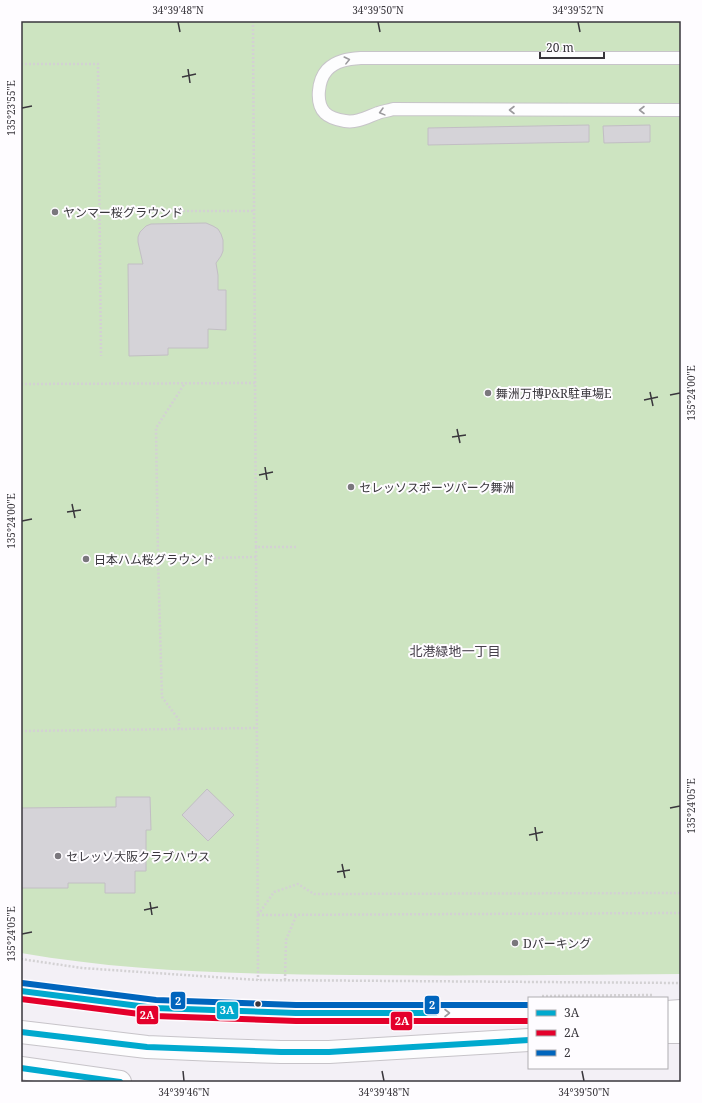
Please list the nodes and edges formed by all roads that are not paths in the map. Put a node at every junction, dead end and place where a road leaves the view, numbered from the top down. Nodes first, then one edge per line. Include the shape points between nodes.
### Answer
1 (681, 58) edge
2 (681, 110) edge
3 (21, 992) edge
4 (681, 1011) edge
5 (668, 1012) edge
6 (528, 1013) edge
7 (21, 1032) edge
8 (668, 1032) edge
9 (681, 1032) edge
10 (528, 1040) edge
11 (21, 1068) edge
12 (120, 1082) edge

2 -> 1 lane via 393,110 358,121 345,121 325,113 318,92 321,79 327,70 347,59
3 -> 6 street via 155,1008 296,1014
4 - 5 street
7 - 10 street via 147,1047 281,1052 329,1052
8 - 9 street
11 - 12 street

